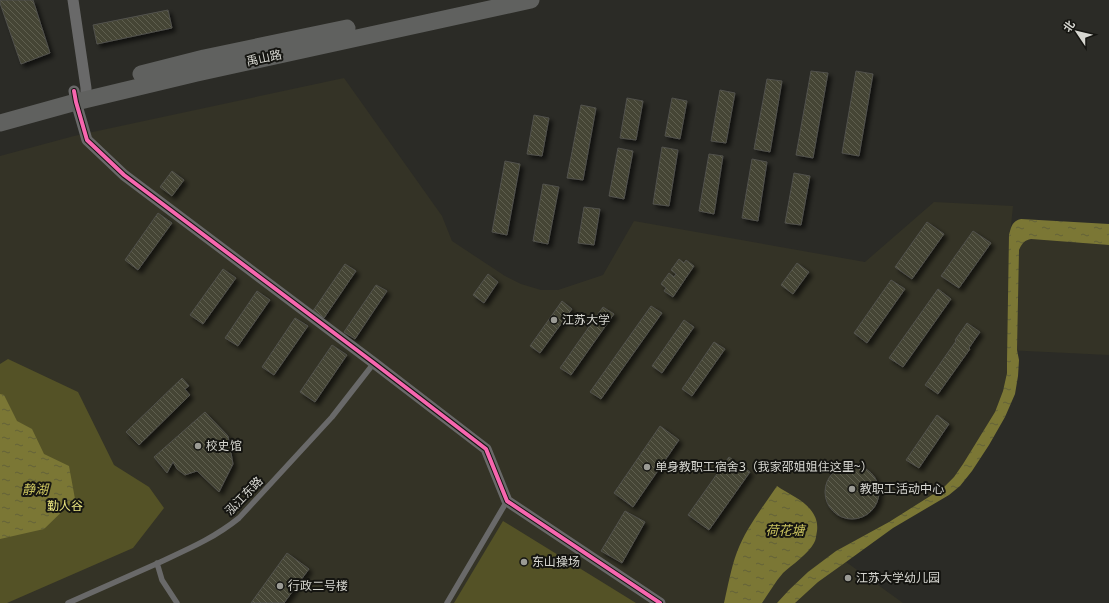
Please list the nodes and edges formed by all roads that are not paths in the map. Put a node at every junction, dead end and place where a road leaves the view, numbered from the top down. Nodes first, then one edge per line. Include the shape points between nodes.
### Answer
1 (72, 0) edge
2 (476, 0) edge
3 (531, 0) edge
4 (80, 95) junction
5 (0, 112) edge
6 (0, 123) edge
7 (374, 363) junction
8 (507, 501) junction
9 (157, 563) junction
10 (68, 603) edge
11 (177, 603) edge
12 (447, 603) edge
13 (660, 603) edge

1 - 4 street
2 - 4 main road, 禹山路 via 204,58
3 - 4 main road, 禹山路 via 228,66
4 - 5 main road, 禹山路
4 - 6 main road, 禹山路
4 - 7 street via 87,140 124,175
7 - 8 street via 486,449
7 - 9 lane, 泓江东路 via 332,417 239,518 210,539
8 - 12 lane
8 - 13 street
9 - 10 lane, 泓江东路
9 - 11 lane via 162,580

